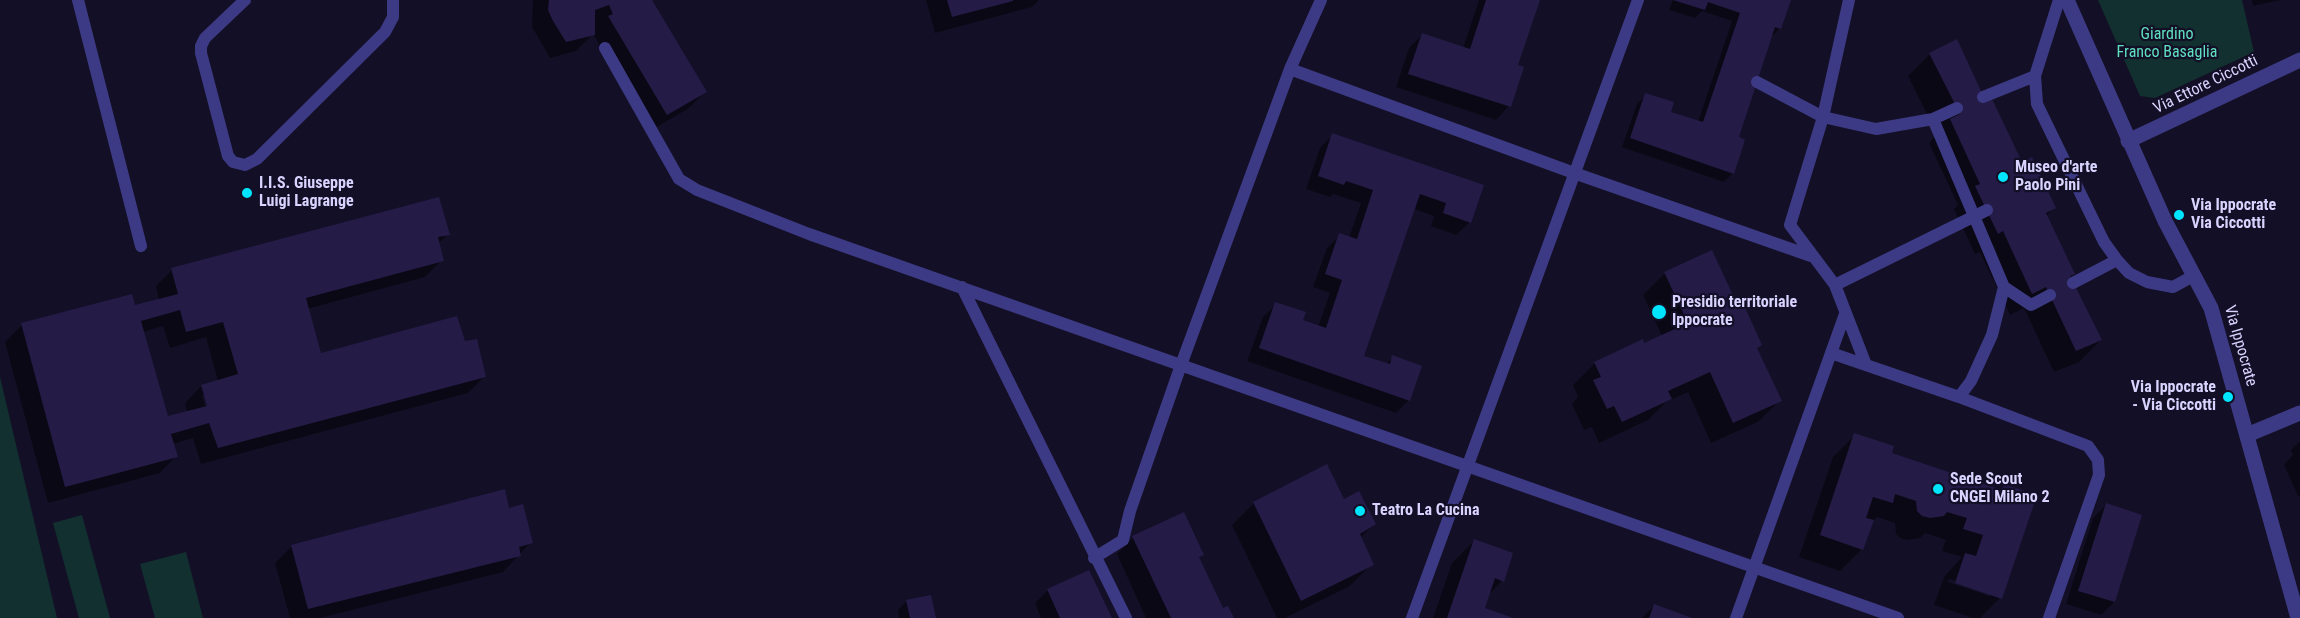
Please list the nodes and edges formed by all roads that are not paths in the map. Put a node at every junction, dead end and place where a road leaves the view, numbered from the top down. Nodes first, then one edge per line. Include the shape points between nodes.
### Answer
1 (78, 0) edge
2 (244, 0) edge
3 (393, 0) edge
4 (1321, 0) edge
5 (1638, 0) edge
6 (1849, 0) edge
7 (2059, 0) edge
8 (2067, 0) edge
9 (605, 48) dead end
10 (2300, 60) edge
11 (1290, 69) junction
12 (2035, 76) junction
13 (1757, 82) dead end
14 (1983, 97) dead end
15 (1957, 108) dead end
16 (1823, 117) junction
17 (1933, 119) junction
18 (2128, 141) junction
19 (1574, 173) junction
20 (1987, 210) dead end
21 (1973, 217) junction
22 (141, 246) dead end
23 (1811, 256) junction
24 (2116, 260) junction
25 (2193, 276) junction
26 (2073, 283) dead end
27 (1835, 285) junction
28 (2004, 287) junction
29 (962, 288) junction
30 (2050, 295) dead end
31 (1845, 314) junction
32 (1831, 353) junction
33 (1181, 365) junction
34 (1866, 365) junction
35 (1959, 397) junction
36 (2300, 413) edge
37 (2247, 435) junction
38 (1467, 466) junction
39 (1094, 558) junction
40 (1754, 567) junction
41 (1126, 618) edge
42 (1412, 618) edge
43 (1736, 618) edge
44 (1898, 618) edge
45 (2049, 618) edge
46 (2298, 618) edge

1 - 22 lane
2 - 3 lane via 205,38 201,53 228,156 245,165 257,159 385,32 393,17
4 - 11 lane
5 - 19 lane
6 - 16 lane
7 - 12 lane
8 - 18 street, Via Ippocrate
9 - 29 lane via 679,179 697,190 809,234
10 - 18 street, Via Ettore Ciccotti
11 - 19 lane
11 - 33 lane
12 - 14 lane
12 - 24 lane via 2037,104
13 - 16 lane
15 - 17 lane
16 - 17 lane via 1876,129
16 - 23 lane via 1790,225
17 - 21 lane
18 - 25 street, Via Ippocrate
19 - 23 lane
19 - 38 lane
20 - 21 lane
21 - 27 lane
21 - 28 lane
23 - 27 lane
24 - 25 lane via 2129,273 2147,282 2173,287
24 - 26 lane
25 - 37 street, Via Ippocrate via 2211,308
27 - 31 lane
28 - 30 lane via 2031,305
28 - 35 lane via 1992,335 1971,381
29 - 33 lane
29 - 39 lane
31 - 32 lane
31 - 34 lane
32 - 34 lane
32 - 40 lane
33 - 38 lane
33 - 39 lane via 1123,540
34 - 35 lane
35 - 45 lane via 2088,446 2098,460 2099,475
36 - 37 street
37 - 46 street, Via Ippocrate
38 - 40 lane
38 - 42 lane
39 - 41 lane
40 - 43 lane
40 - 44 lane

